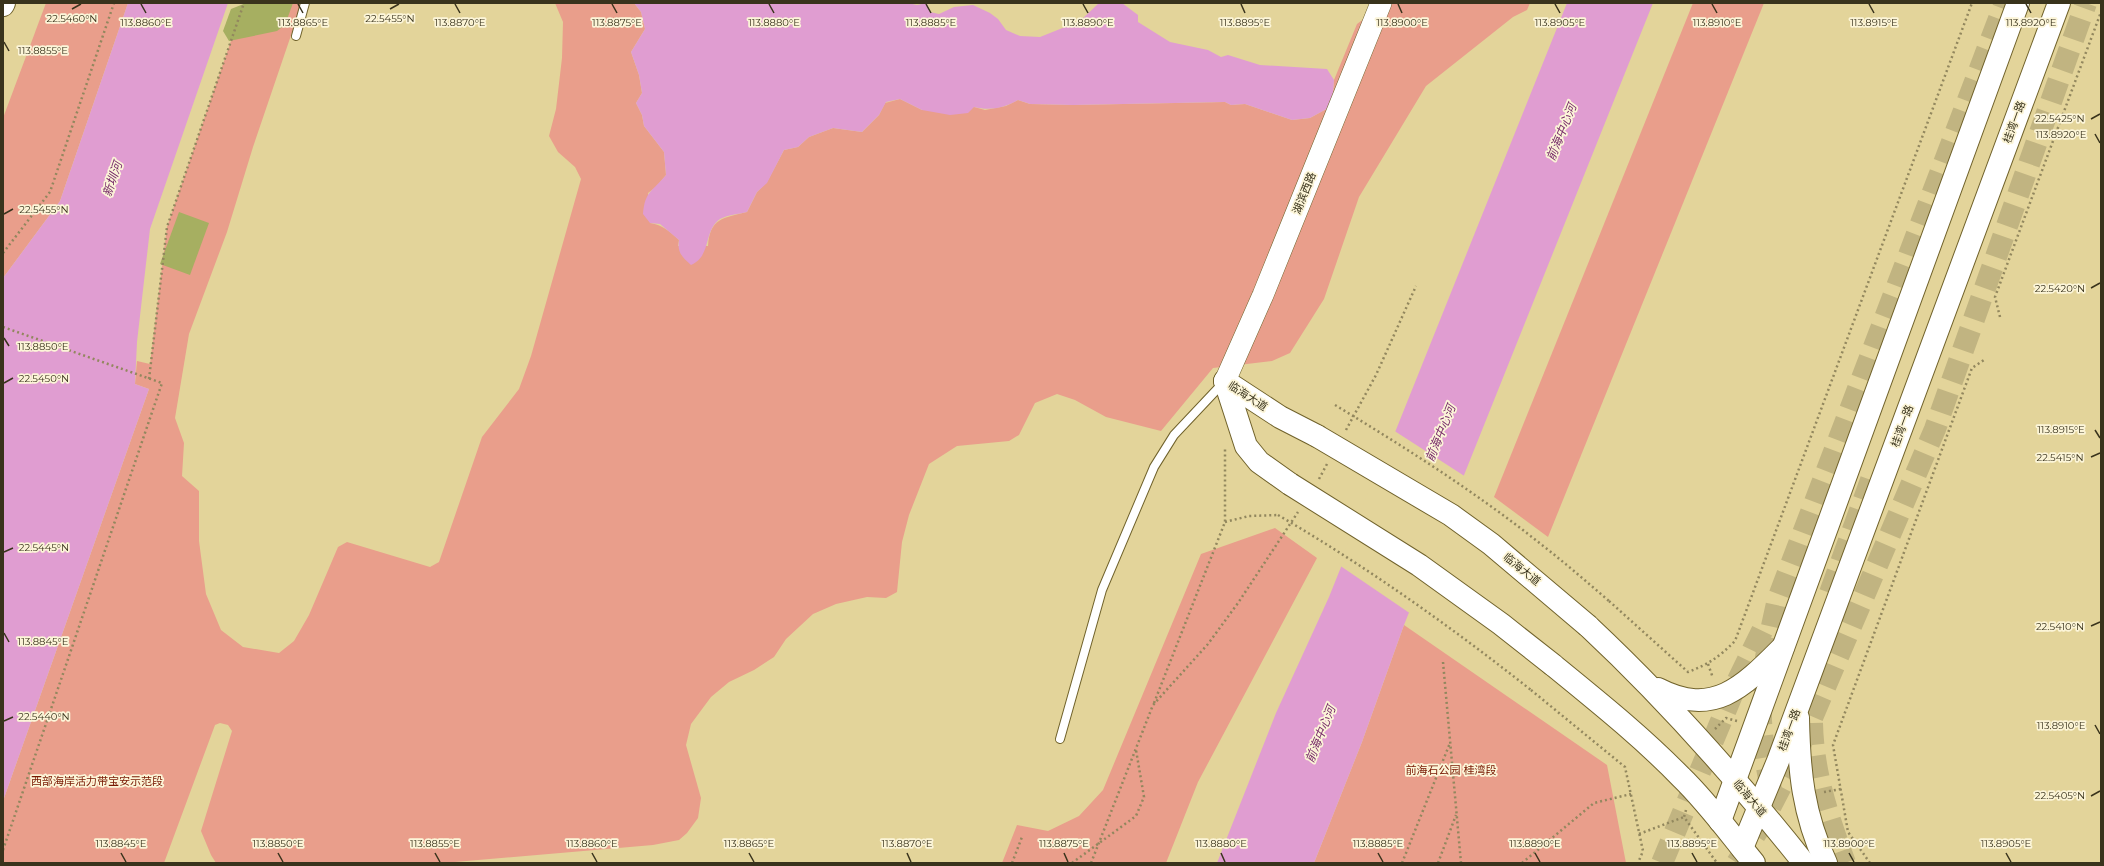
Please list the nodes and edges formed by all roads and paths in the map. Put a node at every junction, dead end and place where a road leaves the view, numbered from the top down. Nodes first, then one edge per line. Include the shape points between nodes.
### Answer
1 (114, 3) edge
2 (244, 3) edge
3 (305, 3) edge
4 (1381, 3) edge
5 (1972, 3) edge
6 (2018, 3) edge
7 (2059, 3) edge
8 (2101, 12) edge
9 (296, 36) dead end
10 (3, 253) edge
11 (1416, 286) dead end
12 (2000, 317) dead end
13 (3, 327) edge
14 (1984, 360) dead end
15 (149, 379) junction
16 (1225, 381) junction
17 (1335, 405) dead end
18 (1344, 435) dead end
19 (1329, 462) dead end
20 (1318, 482) dead end
21 (1302, 506) dead end
22 (1786, 644) junction
23 (1443, 662) dead end
24 (1648, 684) junction
25 (1153, 705) junction
26 (1798, 705) junction
27 (1060, 739) dead end
28 (1450, 743) junction
29 (1136, 750) junction
30 (1737, 781) junction
31 (1631, 794) junction
32 (1759, 808) junction
33 (1456, 814) junction
34 (1684, 817) dead end
35 (1720, 822) junction
36 (1639, 834) junction
37 (1022, 837) dead end
38 (1100, 841) junction
39 (3, 850) edge
40 (1748, 856) edge
41 (1012, 863) edge
42 (1072, 863) edge
43 (1092, 863) edge
44 (1402, 863) edge
45 (1438, 863) edge
46 (1461, 863) edge
47 (1522, 863) edge
48 (1638, 863) edge
49 (1804, 863) edge
50 (1826, 863) edge
51 (1870, 863) edge

1 - 10 path via 50,192
2 - 15 path via 167,227
3 - 9 lane
4 - 16 street, 湖滨西路 via 1266,288
5 - 17 path, bridge via 1735,641 1720,657 1688,672 1541,544 1433,466
6 - 22 main road
7 - 26 main road, 桂湾一路
8 - 12 path via 1995,297
11 - 18 path via 1376,375
13 - 15 path
14 - 51 path via 1972,368 1832,745 1848,832
15 - 39 path via 162,383
16 - 24 main road, 临海大道, bridge via 1280,417 1452,515 1496,548 1588,626
16 - 27 lane via 1174,435 1154,467 1102,590
16 - 35 main road, 临海大道, bridge via 1246,446 1259,462 1419,565 1501,624 1646,743 1687,782
19 - 20 path
21 - 25 path via 1208,644
22 - 24 main road via 1743,684 1726,695 1711,700 1675,698
22 - 30 main road
23 - 28 path
24 - 30 main road, 临海大道
25 - 29 path
25 - 31 path, bridge via 1224,522 1250,516 1278,515 1372,572 1482,651 1625,767
26 - 32 main road, 桂湾一路
26 - 50 main road via 1800,769 1804,796 1812,827
28 - 33 path
28 - 44 path
29 - 38 path
29 - 38 path via 1144,797 1136,816
30 - 32 main road, 临海大道
30 - 35 main road
31 - 36 path
31 - 47 path via 1594,802
32 - 40 main road, 桂湾一路
32 - 49 main road, 临海大道
33 - 45 path
33 - 46 path
34 - 36 path
35 - 40 main road, 临海大道
36 - 48 path via 1643,851
37 - 41 path
38 - 42 path
38 - 43 path

